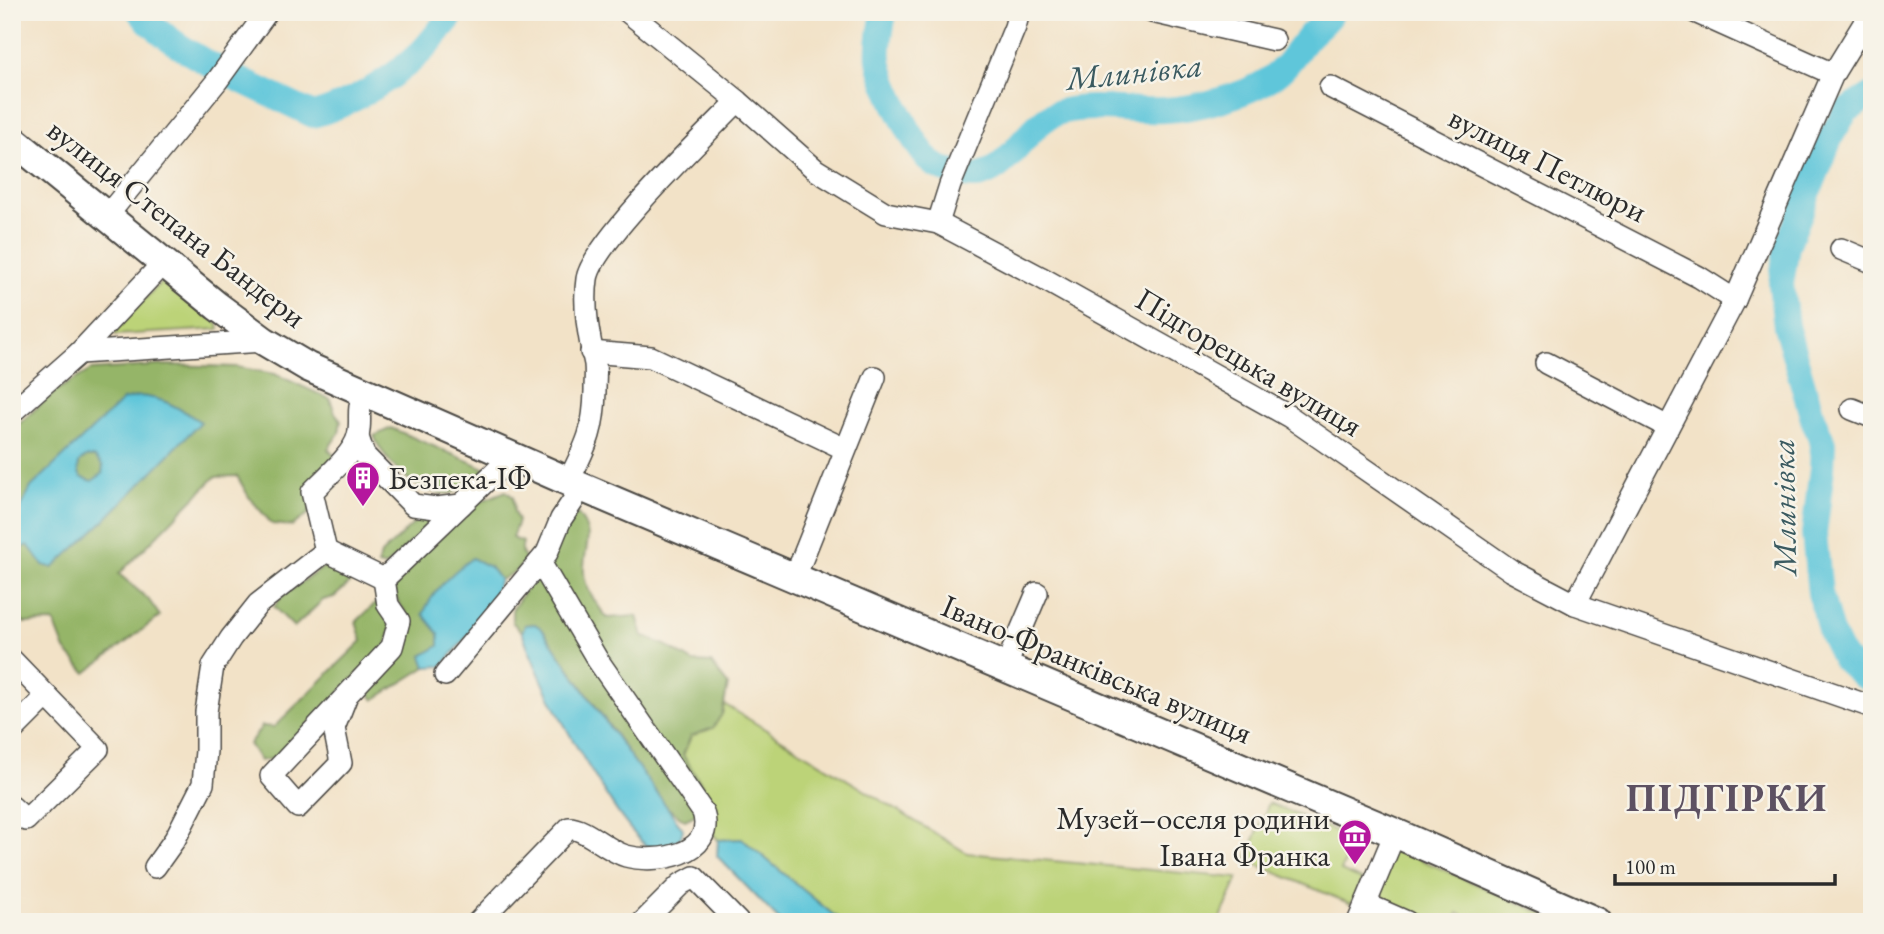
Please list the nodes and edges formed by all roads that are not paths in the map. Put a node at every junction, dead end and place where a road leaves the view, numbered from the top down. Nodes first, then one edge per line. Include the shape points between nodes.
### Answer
1 (267, 12) edge
2 (628, 12) edge
3 (1019, 12) edge
4 (1152, 12) edge
5 (1695, 12) edge
6 (1871, 12) edge
7 (1274, 40) dead end
8 (1833, 74) junction
9 (1330, 87) dead end
10 (738, 101) junction
11 (12, 139) edge
12 (106, 217) junction
13 (938, 223) junction
14 (1841, 249) dead end
15 (164, 262) junction
16 (1872, 262) edge
17 (1735, 300) junction
18 (264, 341) junction
19 (591, 352) junction
20 (79, 353) junction
21 (1546, 363) dead end
22 (875, 377) dead end
23 (364, 392) junction
24 (1852, 409) dead end
25 (12, 412) edge
26 (1872, 417) edge
27 (1668, 427) junction
28 (358, 437) junction
29 (845, 449) junction
30 (512, 456) junction
31 (574, 484) junction
32 (461, 505) junction
33 (326, 551) junction
34 (540, 562) junction
35 (795, 577) junction
36 (384, 579) junction
37 (1037, 593) dead end
38 (1575, 604) junction
39 (12, 660) edge
40 (1004, 668) junction
41 (445, 675) dead end
42 (347, 695) dead end
43 (47, 696) junction
44 (1872, 707) edge
45 (12, 731) edge
46 (12, 807) edge
47 (1395, 833) junction
48 (155, 867) dead end
49 (1362, 913) edge
50 (478, 922) edge
51 (643, 922) edge
52 (738, 922) edge
53 (1407, 922) edge
54 (1597, 922) edge

1 - 12 street
2 - 10 street, Підгорецька вулиця
3 - 13 street
4 - 7 street
5 - 8 street
6 - 8 street
8 - 17 street
9 - 17 street, вулиця Петлюри via 1699,277
10 - 13 street, Підгорецька вулиця via 816,170 851,192 886,213
10 - 19 street via 607,242 587,277
11 - 12 main road, вулиця Степана Бандери
12 - 15 main road, вулиця Степана Бандери
13 - 38 street, Підгорецька вулиця via 1290,417 1513,570
14 - 16 street
15 - 18 main road, вулиця Степана Бандери
15 - 20 street
17 - 27 street
18 - 20 street
18 - 23 main road, вулиця Степана Бандери
19 - 29 street via 651,357
19 - 31 street via 595,418
20 - 25 street
21 - 27 street
22 - 29 street
23 - 28 street via 358,405
23 - 30 main road, вулиця Степана Бандери
24 - 26 street
27 - 38 street
28 - 32 street via 364,455 413,505
28 - 33 street via 345,458 312,492
29 - 35 street
30 - 31 main road, вулиця Степана Бандери
30 - 32 street
31 - 34 street via 573,501
31 - 35 main road, Івано-Франківська вулиця
32 - 36 street
33 - 36 street
33 - 48 street via 258,604 213,666 203,784
34 - 41 street
34 - 50 street via 597,659 707,824 695,845 665,859 626,856 569,828
35 - 40 main road, Івано-Франківська вулиця
36 - 42 street via 388,605 399,621 392,647 271,776 298,807 341,763 334,728
37 - 40 street
38 - 44 street, Підгорецька вулиця
39 - 43 street
40 - 47 main road, Івано-Франківська вулиця
43 - 45 street
43 - 46 street via 98,749 26,820
47 - 49 street
47 - 54 main road, Івано-Франківська вулиця
49 - 53 street
51 - 52 street via 681,884 695,877

